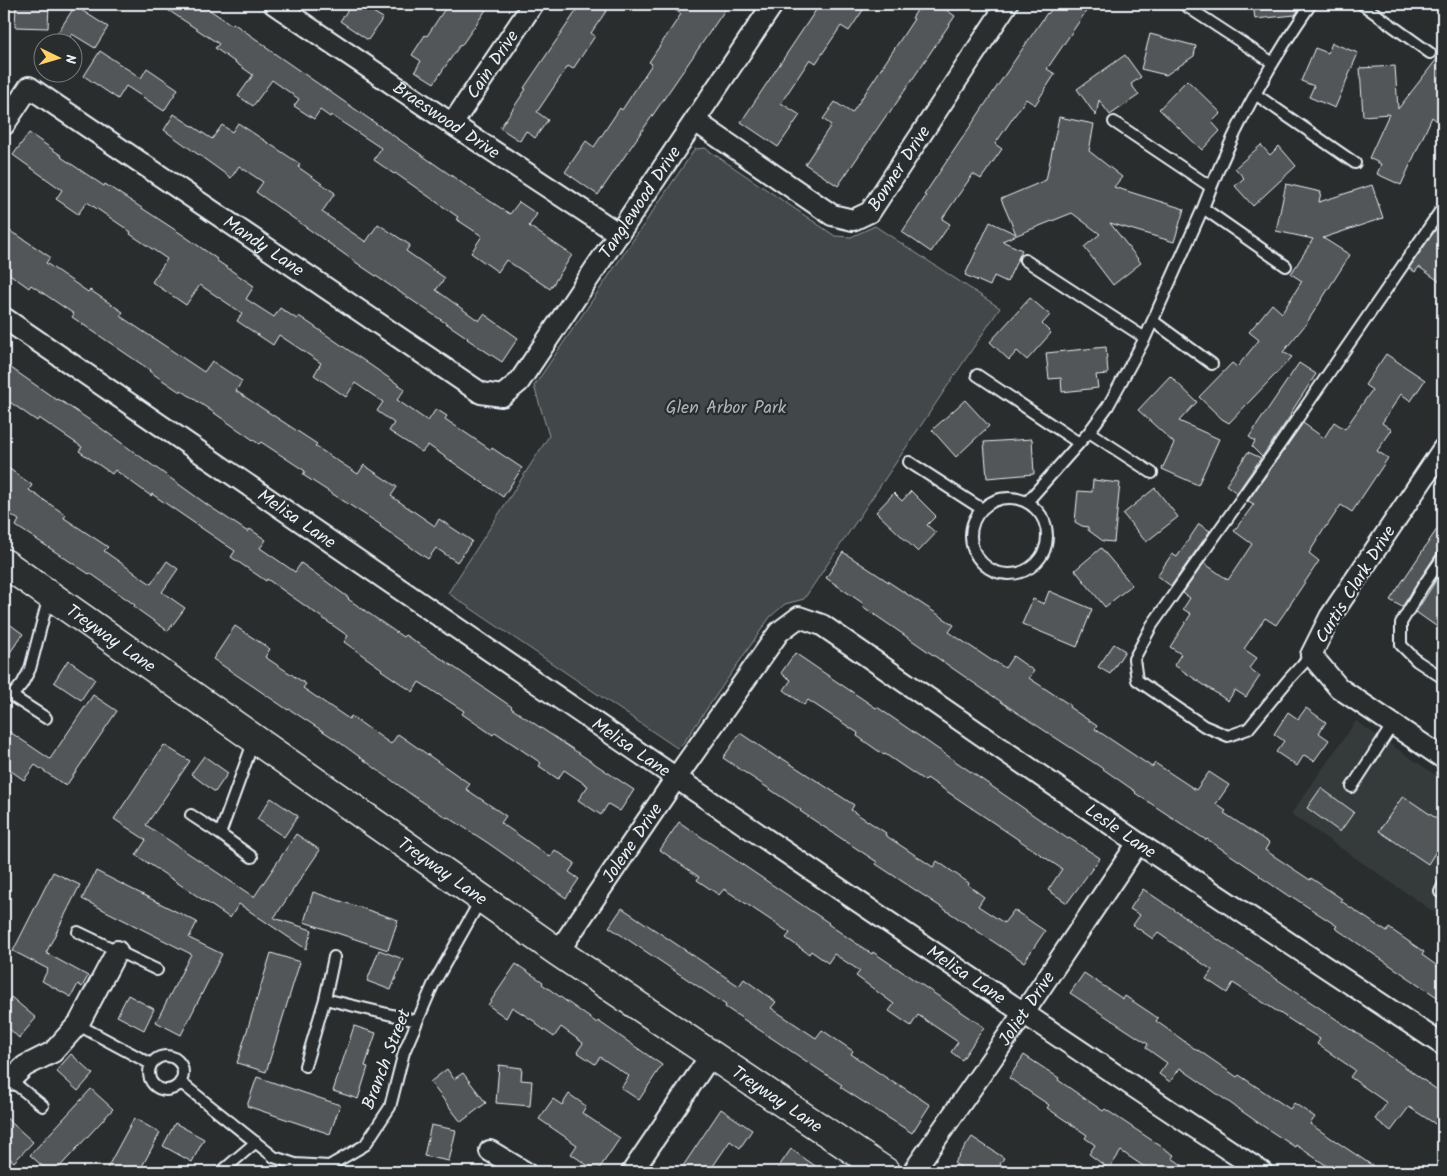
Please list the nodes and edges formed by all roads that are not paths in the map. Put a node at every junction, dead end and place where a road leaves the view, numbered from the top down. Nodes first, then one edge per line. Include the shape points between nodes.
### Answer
1 (274, 4) edge
2 (533, 4) edge
3 (773, 4) edge
4 (1007, 4) edge
5 (1182, 4) edge
6 (1311, 4) edge
7 (1362, 4) edge
8 (298, 10) edge
9 (1430, 53) dead end
10 (1273, 63) junction
11 (1255, 94) junction
12 (695, 121) junction
13 (1114, 122) dead end
14 (4, 124) edge
15 (452, 124) junction
16 (1355, 163) dead end
17 (1211, 187) junction
18 (1443, 207) edge
19 (1203, 208) junction
20 (619, 234) junction
21 (1025, 260) dead end
22 (1286, 266) dead end
23 (4, 318) edge
24 (1153, 321) junction
25 (1145, 338) junction
26 (1212, 364) dead end
27 (976, 375) dead end
28 (502, 396) joint
29 (1089, 432) junction
30 (1079, 443) junction
31 (1443, 449) edge
32 (909, 462) dead end
33 (1152, 473) dead end
34 (1027, 502) junction
35 (982, 510) junction
36 (1443, 557) edge
37 (4, 563) edge
38 (49, 595) junction
39 (799, 618) joint
40 (1311, 655) junction
41 (1443, 678) edge
42 (8, 694) edge
43 (46, 718) dead end
44 (1393, 724) junction
45 (254, 739) junction
46 (1443, 758) edge
47 (676, 778) junction
48 (1352, 787) dead end
49 (191, 815) dead end
50 (220, 834) junction
51 (1138, 843) junction
52 (252, 857) dead end
53 (481, 898) junction
54 (78, 932) dead end
55 (117, 951) junction
56 (558, 952) junction
57 (334, 957) dead end
58 (157, 970) dead end
59 (325, 999) junction
60 (1023, 1014) junction
61 (417, 1021) junction
62 (78, 1023) junction
63 (1443, 1045) edge
64 (711, 1055) junction
65 (151, 1064) junction
66 (305, 1066) dead end
67 (7, 1077) edge
68 (180, 1082) junction
69 (43, 1106) dead end
70 (256, 1142) junction
71 (490, 1151) dead end
72 (883, 1171) edge
73 (221, 1172) edge
74 (526, 1172) edge
75 (632, 1172) edge
76 (913, 1172) edge
77 (1262, 1172) edge

1 - 8 street, Braeswood Drive
2 - 15 street, Cain Drive
3 - 12 street, Tanglewood Drive
4 - 12 street, Bonner Drive via 870,212 853,220 832,215
5 - 10 lane
6 - 10 lane
7 - 9 lane
8 - 15 street, Braeswood Drive
10 - 11 lane
11 - 16 lane
11 - 17 lane
12 - 20 street, Tanglewood Drive
13 - 17 lane
14 - 28 street, Mandy Lane via 29,87 480,393
15 - 20 street, Braeswood Drive
17 - 19 lane
18 - 40 lane via 1152,625 1134,659 1137,680 1204,726 1228,736 1248,729
19 - 22 lane
19 - 24 lane
20 - 28 street, Tanglewood Drive via 519,382
21 - 25 lane
23 - 47 street, Melisa Lane
24 - 25 lane
24 - 26 lane
25 - 29 lane via 1108,406
27 - 30 lane
29 - 30 lane
29 - 33 lane
30 - 34 lane
31 - 40 street, Curtis Clark Drive via 1330,617
32 - 35 lane
34 - 35 lane via 998,499
34 - 35 lane via 1042,518 1047,539 1039,560 1015,573 988,568 974,551 972,529
36 - 41 lane via 1401,623 1401,645 1417,661
37 - 38 street, Treyway Lane
38 - 42 lane via 30,669 22,684
38 - 45 street, Treyway Lane
39 - 47 street, Jolene Drive via 779,632
39 - 51 street, Lesle Lane via 822,625
40 - 44 street, Curtis Clark Drive via 1339,688
42 - 43 lane
44 - 46 street, Curtis Clark Drive
44 - 48 lane
45 - 50 lane
45 - 53 street, Treyway Lane
47 - 56 street, Jolene Drive
47 - 60 street, Melisa Lane
49 - 50 lane
50 - 52 lane
51 - 60 street, Joliet Drive
51 - 63 street, Lesle Lane
53 - 56 street, Treyway Lane
53 - 61 lane, Branch Street
54 - 55 lane
55 - 58 lane
55 - 62 street
56 - 64 street, Treyway Lane
57 - 59 lane
59 - 61 lane
59 - 66 lane
60 - 76 street, Joliet Drive
60 - 77 street, Melisa Lane
61 - 70 lane, Branch Street via 404,1052 390,1107 365,1145 329,1166 288,1162 274,1157
62 - 65 lane
62 - 67 street via 52,1052
64 - 72 street, Treyway Lane
64 - 75 street
65 - 68 lane via 148,1072 156,1088 174,1088
65 - 68 lane via 157,1058 175,1058 183,1074
67 - 69 lane
68 - 70 lane, Branch Street
70 - 73 lane
71 - 74 street

